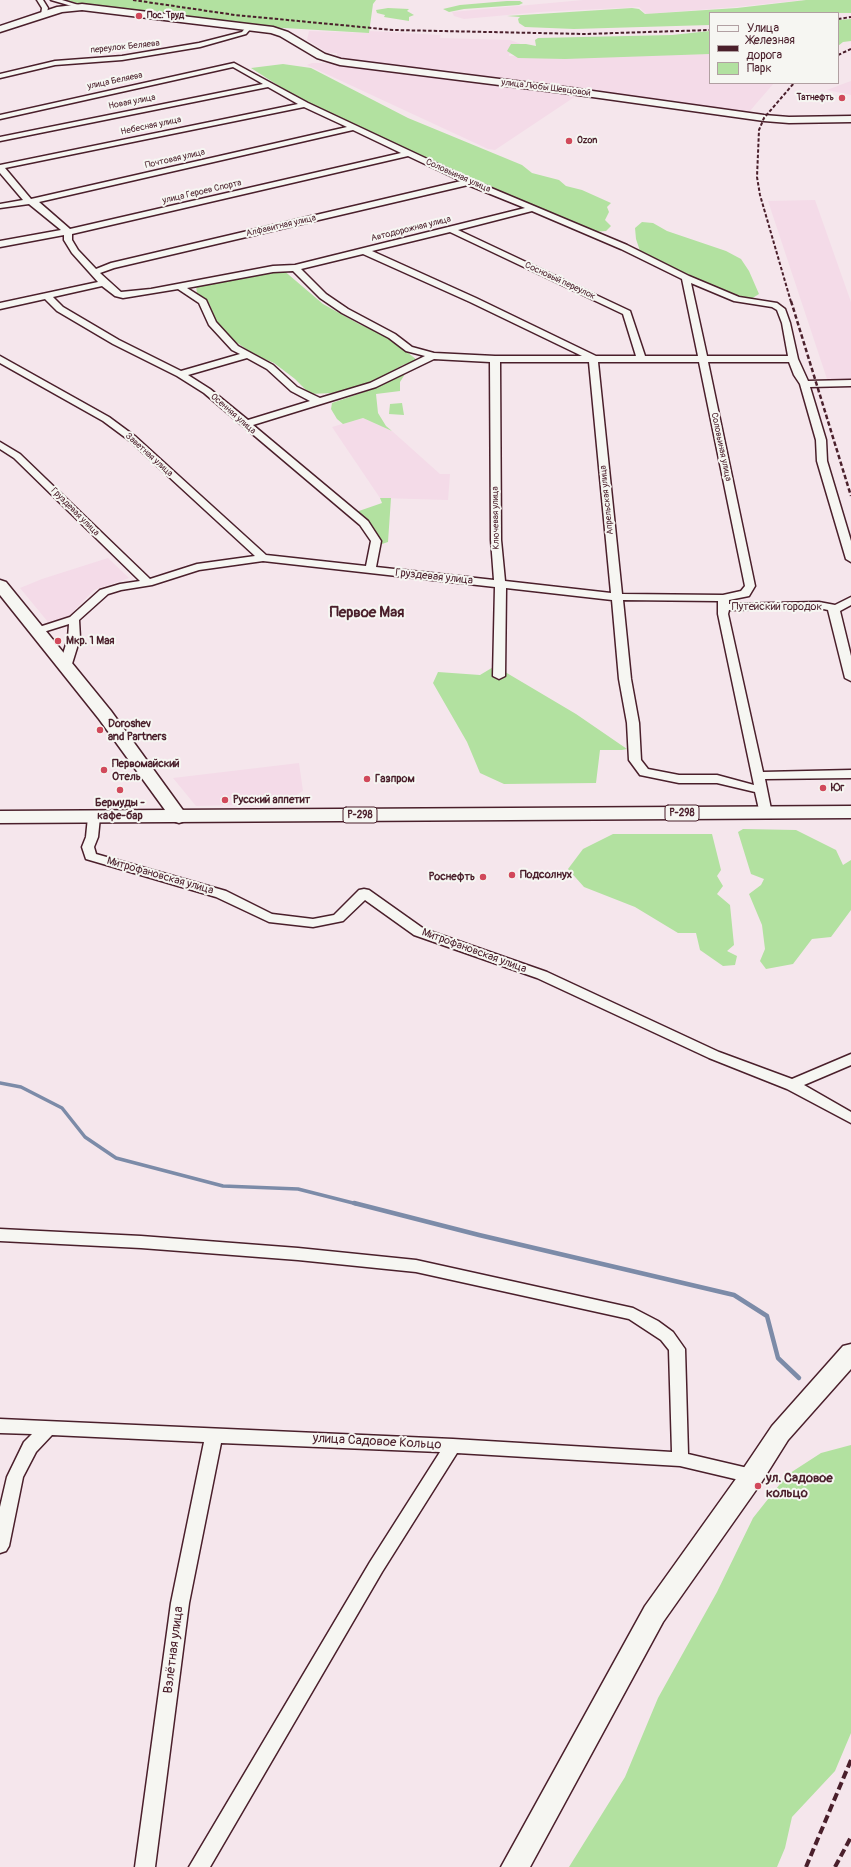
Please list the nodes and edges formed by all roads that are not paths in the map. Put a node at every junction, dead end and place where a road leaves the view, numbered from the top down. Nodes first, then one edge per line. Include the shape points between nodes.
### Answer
1 (40, 0) edge
2 (54, 0) edge
3 (82, 7) junction
4 (44, 15) junction
5 (249, 27) junction
6 (0, 29) edge
7 (234, 66) joint
8 (0, 76) edge
9 (268, 85) junction
10 (305, 105) junction
11 (0, 117) edge
12 (851, 119) edge
13 (354, 128) junction
14 (0, 139) edge
15 (408, 154) junction
16 (0, 168) edge
17 (469, 182) junction
18 (31, 201) junction
19 (0, 206) edge
20 (532, 210) junction
21 (450, 229) junction
22 (68, 232) junction
23 (0, 244) edge
24 (364, 251) junction
25 (295, 268) junction
26 (94, 272) junction
27 (686, 278) junction
28 (104, 283) junction
29 (179, 286) junction
30 (47, 295) junction
31 (0, 306) edge
32 (247, 355) junction
33 (433, 356) junction
34 (593, 358) junction
35 (0, 359) edge
36 (495, 359) junction
37 (641, 359) junction
38 (702, 359) junction
39 (793, 359) junction
40 (180, 374) junction
41 (851, 383) edge
42 (805, 384) junction
43 (319, 401) junction
44 (245, 424) junction
45 (0, 445) edge
46 (263, 558) junction
47 (851, 559) edge
48 (370, 570) junction
49 (148, 583) junction
50 (500, 584) junction
51 (0, 585) edge
52 (5, 597) edge
53 (617, 597) junction
54 (851, 600) edge
55 (724, 603) junction
56 (834, 610) junction
57 (74, 619) junction
58 (37, 630) junction
59 (65, 667) junction
60 (499, 676) dead end
61 (851, 678) edge
62 (851, 774) edge
63 (758, 776) junction
64 (761, 790) junction
65 (766, 814) junction
66 (847, 815) edge
67 (0, 817) edge
68 (94, 817) junction
69 (179, 817) junction
70 (851, 1059) edge
71 (792, 1085) junction
72 (851, 1118) edge
73 (0, 1235) edge
74 (851, 1353) edge
75 (0, 1426) edge
76 (49, 1428) junction
77 (214, 1435) junction
78 (453, 1446) junction
79 (680, 1459) junction
80 (752, 1476) junction
81 (0, 1546) edge
82 (145, 1867) edge
83 (199, 1867) edge
84 (514, 1867) edge

1 - 4 street via 45,8
2 - 3 street
3 - 4 street, улица Любы Шевцовой via 66,8
3 - 5 street, улица Любы Шевцовой
4 - 6 street, улица Любы Шевцовой
5 - 8 street, переулок Беляева via 244,33 200,45 122,58 55,63
5 - 12 street, улица Любы Шевцовой via 284,34 321,56 340,62 764,118
7 - 9 street, Соловьиная улица
7 - 11 street, улица Беляева
9 - 10 street, Соловьиная улица
9 - 14 street, Новая улица
10 - 13 street, Соловьиная улица
10 - 16 street, Небесная улица
13 - 15 street, Соловьиная улица
13 - 18 street, Почтовая улица
15 - 17 street, Соловьиная улица
15 - 22 street, улица Героев Спорта
16 - 18 street via 14,187
17 - 20 street, Соловьиная улица
17 - 26 street, Алфавитная улица
18 - 19 street, Почтовая улица
18 - 22 street
20 - 21 street, Автодорожная улица
20 - 27 street, Соловьиная улица via 624,247
21 - 24 street, Автодорожная улица
21 - 37 street, Сосновый переулок via 627,313
22 - 23 street, улица Героев Спорта
22 - 26 street, Автодорожная улица via 68,240 75,251
24 - 25 street, Автодорожная улица
24 - 34 street
25 - 29 street, Автодорожная улица via 273,269
25 - 33 street via 322,296 345,311 392,336 409,349
26 - 28 street, Автодорожная улица
27 - 38 street, Соловьиная улица
27 - 39 street, Соловьиная улица via 737,299 774,305 781,309
28 - 29 street, Автодорожная улица via 123,295
28 - 30 street
29 - 32 street via 203,302 212,323 235,348
30 - 31 street
30 - 40 street, Осенняя улица via 66,313
32 - 40 street
32 - 43 street via 270,367 294,389
33 - 36 street
33 - 43 street via 373,385
34 - 36 street
34 - 37 street
34 - 53 street, Апрельская улица
35 - 46 street, Заветная улица via 106,419
36 - 50 street, Ключевая улица via 496,540
37 - 38 street
38 - 39 street
38 - 55 street, Соловьиная улица via 750,586 745,594
39 - 42 street, Соловьиная улица
40 - 44 street, Осенняя улица via 206,391
41 - 42 street
42 - 47 street, Соловьиная улица via 821,440 822,461
43 - 44 street
44 - 48 street, Осенняя улица via 364,523 376,540
45 - 49 street, Груздевая улица via 17,456
46 - 48 street, Груздевая улица
46 - 49 street, Груздевая улица via 197,567
48 - 50 street, Груздевая улица
49 - 57 street, Груздевая улица via 104,592
50 - 53 street, Груздевая улица
50 - 60 street, Ключевая улица
51 - 52 street
52 - 58 street
53 - 55 street, Груздевая улица
53 - 64 street, Апрельская улица via 625,679 633,723 635,760 644,772 679,779 717,779
54 - 56 street
55 - 56 street, Путейский городок via 819,605
55 - 63 street, Путейский городок via 723,614
56 - 61 street, Путейский городок
57 - 58 street, Груздевая улица
57 - 59 street via 74,638
58 - 59 street
59 - 69 street via 105,714
62 - 63 street
63 - 64 street, Путейский городок
64 - 65 street, Путейский городок
65 - 66 highway, Р-298
65 - 69 highway, Р-298 via 454,813
67 - 68 highway, Р-298
68 - 69 highway, Р-298
68 - 71 street, Митрофановская улица via 92,838 88,847 90,856 221,894 276,919 313,923 338,918 364,893 419,932 542,975 714,1055
70 - 71 street
71 - 72 street, Митрофановская улица
73 - 79 street via 141,1242 416,1266 633,1314 667,1336 677,1349
74 - 80 street via 780,1433
75 - 76 street, улица Садовое Кольцо
76 - 77 street, улица Садовое Кольцо
76 - 81 street via 30,1447 16,1477
77 - 78 street, улица Садовое Кольцо
77 - 82 street, Взлётная улица via 180,1603
78 - 79 street, улица Садовое Кольцо
78 - 83 street via 376,1567
79 - 80 street, улица Садовое Кольцо
80 - 84 street via 654,1614

